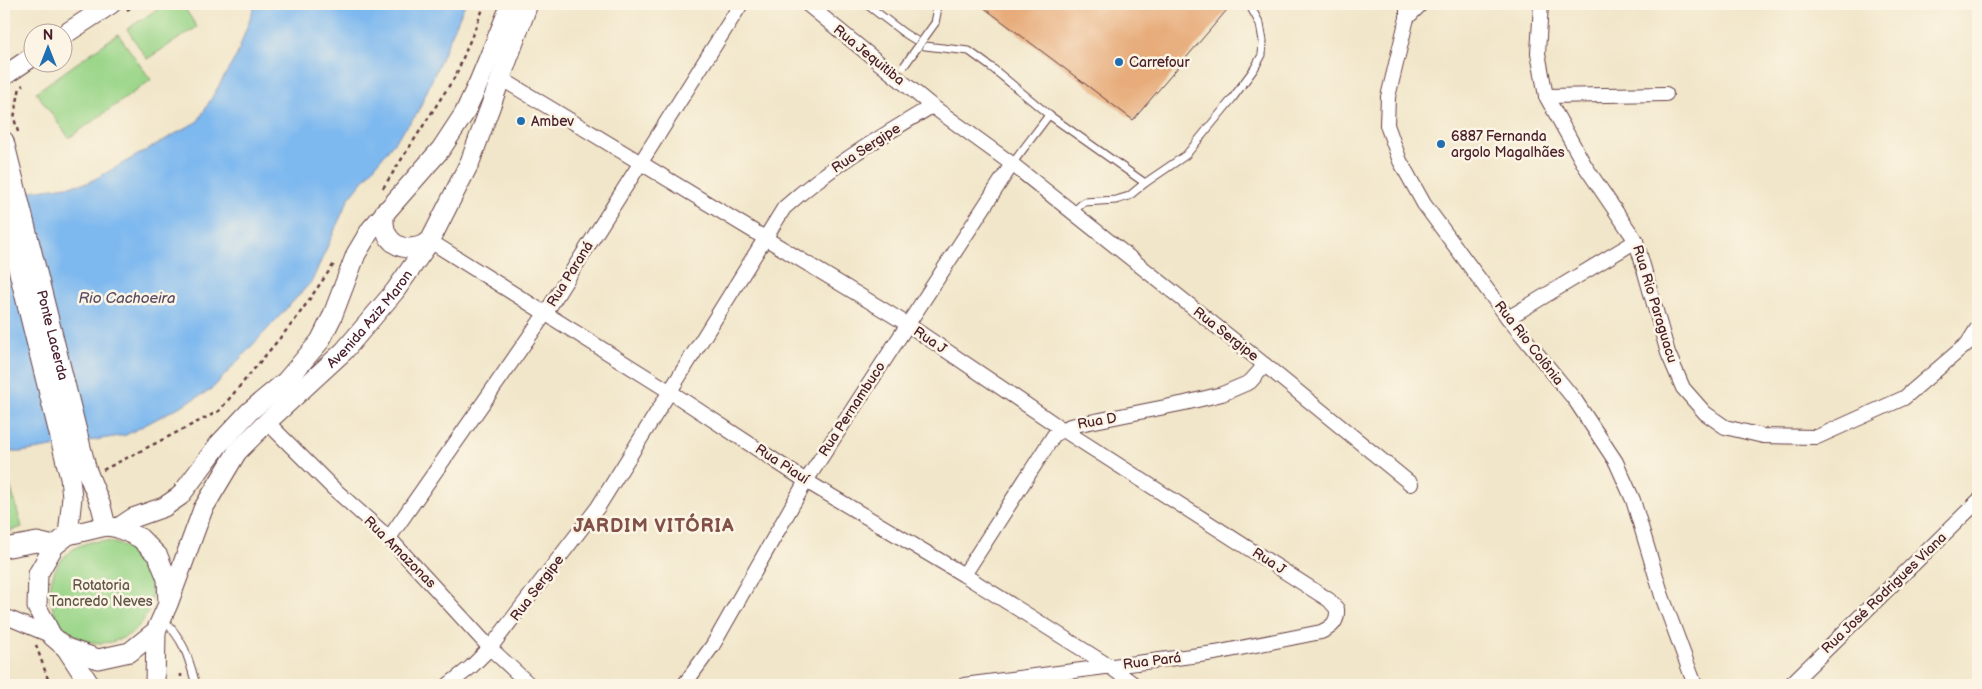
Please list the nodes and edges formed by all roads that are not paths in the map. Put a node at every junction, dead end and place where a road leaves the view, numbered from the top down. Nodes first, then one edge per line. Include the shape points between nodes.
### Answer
1 (111, 4) edge
2 (511, 4) edge
3 (528, 4) edge
4 (741, 4) edge
5 (807, 4) edge
6 (866, 4) edge
7 (933, 4) edge
8 (1250, 4) edge
9 (1421, 4) edge
10 (1541, 4) edge
11 (1407, 11) edge
12 (72, 29) edge
13 (900, 72) junction
14 (14, 76) edge
15 (502, 79) junction
16 (4, 93) edge
17 (1666, 94) dead end
18 (1546, 96) junction
19 (932, 106) junction
20 (1049, 115) junction
21 (4, 141) edge
22 (641, 162) junction
23 (1012, 164) junction
24 (1144, 183) junction
25 (382, 203) junction
26 (4, 212) edge
27 (1073, 212) junction
28 (764, 238) junction
29 (430, 241) junction
30 (1636, 241) junction
31 (545, 314) junction
32 (1508, 318) junction
33 (907, 324) junction
34 (1978, 327) edge
35 (1265, 365) junction
36 (669, 391) junction
37 (267, 422) junction
38 (1062, 429) junction
39 (85, 474) junction
40 (806, 481) junction
41 (1411, 484) dead end
42 (1978, 501) edge
43 (112, 527) junction
44 (389, 538) junction
45 (61, 541) junction
46 (4, 548) edge
47 (964, 575) junction
48 (4, 616) edge
49 (162, 618) junction
50 (1336, 622) joint
51 (51, 643) junction
52 (490, 648) junction
53 (1109, 666) junction
54 (90, 685) edge
55 (155, 685) edge
56 (196, 685) edge
57 (448, 685) edge
58 (530, 685) edge
59 (684, 685) edge
60 (964, 685) edge
61 (1135, 685) edge
62 (1695, 685) edge
63 (1790, 685) edge

1 - 12 main road
2 - 25 main road, Avenida Aziz Maron via 464,114 441,149
3 - 15 main road, Avenida Aziz Maron
4 - 22 street, Rua Paraná
5 - 13 street, Rua Jequitiba
6 - 20 lane via 925,46 969,51
7 - 13 lane, bridge via 937,13 936,23
8 - 24 lane via 1264,41 1262,55 1254,69 1186,155
9 - 11 street
10 - 18 street, Rua Rio Paraguacu via 1538,53
11 - 32 street, Rua Rio Colônia via 1388,96 1388,125 1400,161 1424,204
13 - 19 street, Rua Jequitiba
14 - 16 main road
15 - 22 street, Rua J
15 - 29 main road, Avenida Aziz Maron via 470,162
17 - 18 street
18 - 30 street, Rua Rio Paraguacu via 1584,166
19 - 23 street, Rua Sergipe
19 - 28 street, Rua Sergipe via 808,186 784,208
20 - 23 lane
20 - 24 lane
21 - 39 main road, Ponte Lacerda
22 - 28 street, Rua J
22 - 31 street, Rua Paraná
23 - 27 street, Rua Sergipe
23 - 33 street, Rua Pernambuco
24 - 27 lane via 1129,196 1084,202
25 - 29 main road via 385,232 391,241 410,249
25 - 43 main road, Avenida Aziz Maron via 356,254 332,317 320,341 305,360 219,444 180,496 164,507
26 - 39 main road, Ponte Lacerda
27 - 35 street, Rua Sergipe
28 - 33 street, Rua J
28 - 36 street, Rua Sergipe
29 - 31 street, Rua Piauí
29 - 37 main road, Avenida Aziz Maron via 395,291 344,351
30 - 32 street
30 - 34 street, Rua Rio Paraguacu via 1668,353 1683,388 1705,413 1725,427 1763,436 1817,438 1904,398 1968,343
31 - 36 street, Rua Piauí
31 - 44 street, Rua Paraná
32 - 62 street, Rua Rio Colônia via 1575,400 1616,462 1633,500 1662,596
33 - 38 street, Rua J
33 - 40 street, Rua Pernambuco
35 - 38 street, Rua D via 1250,382 1222,394
35 - 41 street, Rua Sergipe
36 - 40 street, Rua Piauí
36 - 52 street, Rua Sergipe via 598,507
37 - 44 street, Rua Amazonas
37 - 49 main road, Avenida Aziz Maron via 237,452 203,509
38 - 47 street, Rua D via 1054,435
38 - 50 street, Rua J via 1329,600 1337,610
39 - 43 main road, Ponte Lacerda
39 - 45 main road, Ponte Lacerda via 72,497
40 - 47 street, Rua Piauí
40 - 59 street, Rua Pernambuco via 713,646
42 - 63 street, Rua José Rodrigues Viana
43 - 45 main road
43 - 49 main road via 140,538 158,556 167,579
44 - 52 street, Rua Amazonas
45 - 46 main road
45 - 51 main road via 38,574 37,607
47 - 53 street, Rua Piauí
48 - 51 street
49 - 51 main road via 130,652 98,658
49 - 55 main road
49 - 56 lane via 182,641
50 - 53 street, Rua Pará via 1321,632 1215,653
51 - 54 main road
52 - 57 street, Rua Sergipe
52 - 58 street, Rua Amazonas
53 - 60 street, Rua Pará
53 - 61 street, Rua Piauí

